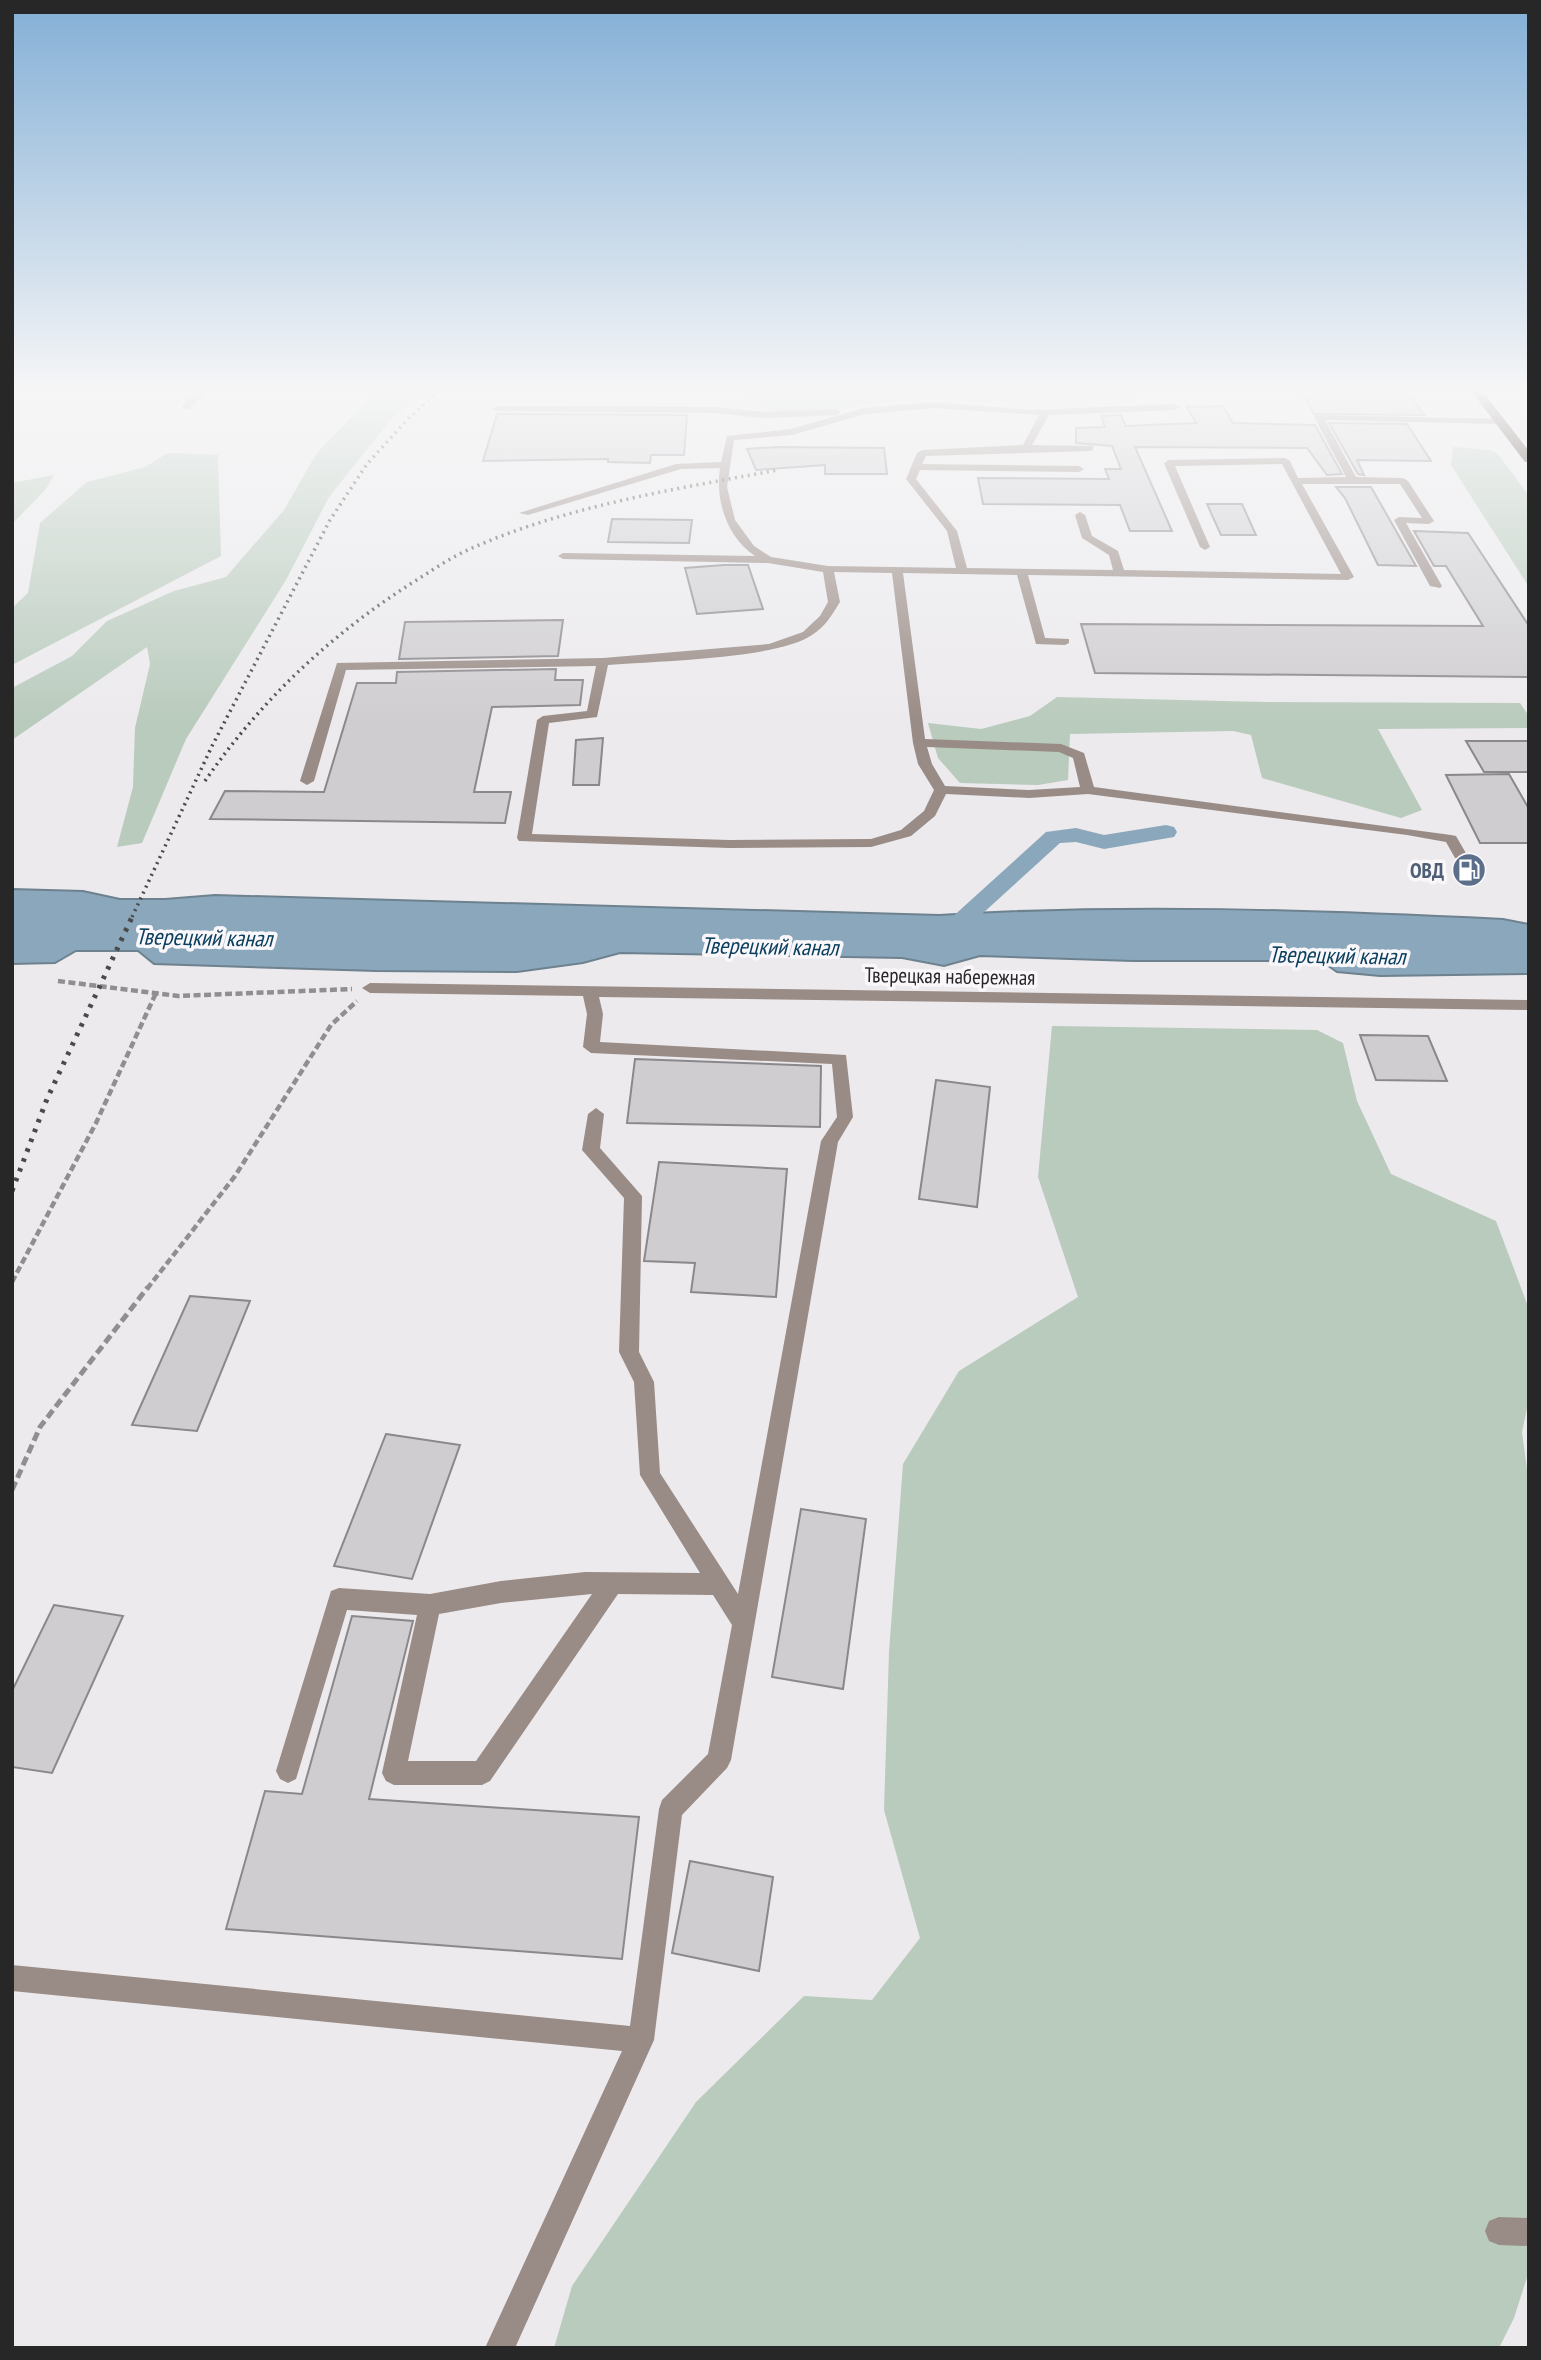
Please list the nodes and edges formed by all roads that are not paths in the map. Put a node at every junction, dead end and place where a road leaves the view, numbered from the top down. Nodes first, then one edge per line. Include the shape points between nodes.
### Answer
1 (560, 502) edge
2 (726, 502) edge
3 (929, 502) edge
4 (1186, 502) edge
5 (1307, 502) edge
6 (1417, 502) edge
7 (524, 513) dead end
8 (1080, 515) dead end
9 (1205, 547) dead end
10 (563, 556) dead end
11 (768, 559) junction
12 (828, 569) junction
13 (897, 569) junction
14 (962, 570) junction
15 (1021, 570) junction
16 (1119, 573) junction
17 (1436, 586) dead end
18 (1065, 641) dead end
19 (603, 663) junction
20 (919, 743) junction
21 (307, 781) dead end
22 (941, 790) junction
23 (1087, 790) junction
24 (1460, 855) dead end
25 (370, 988) road end
26 (590, 991) junction
27 (1529, 1005) edge
28 (596, 1114) dead end
29 (612, 1584) junction
30 (719, 1584) junction
31 (430, 1605) junction
32 (744, 1624) junction
33 (288, 1771) dead end
34 (12, 1978) edge
35 (641, 2040) junction
36 (1499, 2231) dead end
37 (1529, 2232) edge
38 (500, 2348) edge

1 - 7 street
2 - 11 street via 730,520 750,548
3 - 14 street via 952,531
4 - 9 street
5 - 16 street via 1348,577
6 - 17 street via 1430,521 1399,520
8 - 16 street via 1087,538 1114,553
10 - 11 street
11 - 12 street
12 - 13 street
12 - 19 street via 834,602 807,634 771,647
13 - 14 street
13 - 20 street
14 - 15 street
15 - 16 street
15 - 18 street via 1040,642
19 - 21 street via 341,666
19 - 22 street via 593,715 543,720 524,838 871,843 906,833 930,813
20 - 22 street
20 - 23 street via 1061,748 1079,756
22 - 23 street via 1029,794
23 - 24 street via 1407,831 1451,839
25 - 26 street, Тверецкая набережная
26 - 27 street, Тверецкая набережная
26 - 32 street via 595,1014 591,1047 840,1059 845,1117 830,1142
28 - 30 street via 591,1150 633,1196 629,1352 644,1381 650,1475
29 - 30 street
29 - 31 street via 513,1591
29 - 31 street via 482,1773 394,1773
30 - 32 street
31 - 33 street via 339,1599
32 - 35 street via 719,1760 671,1809
34 - 35 street
35 - 38 street
36 - 37 street

